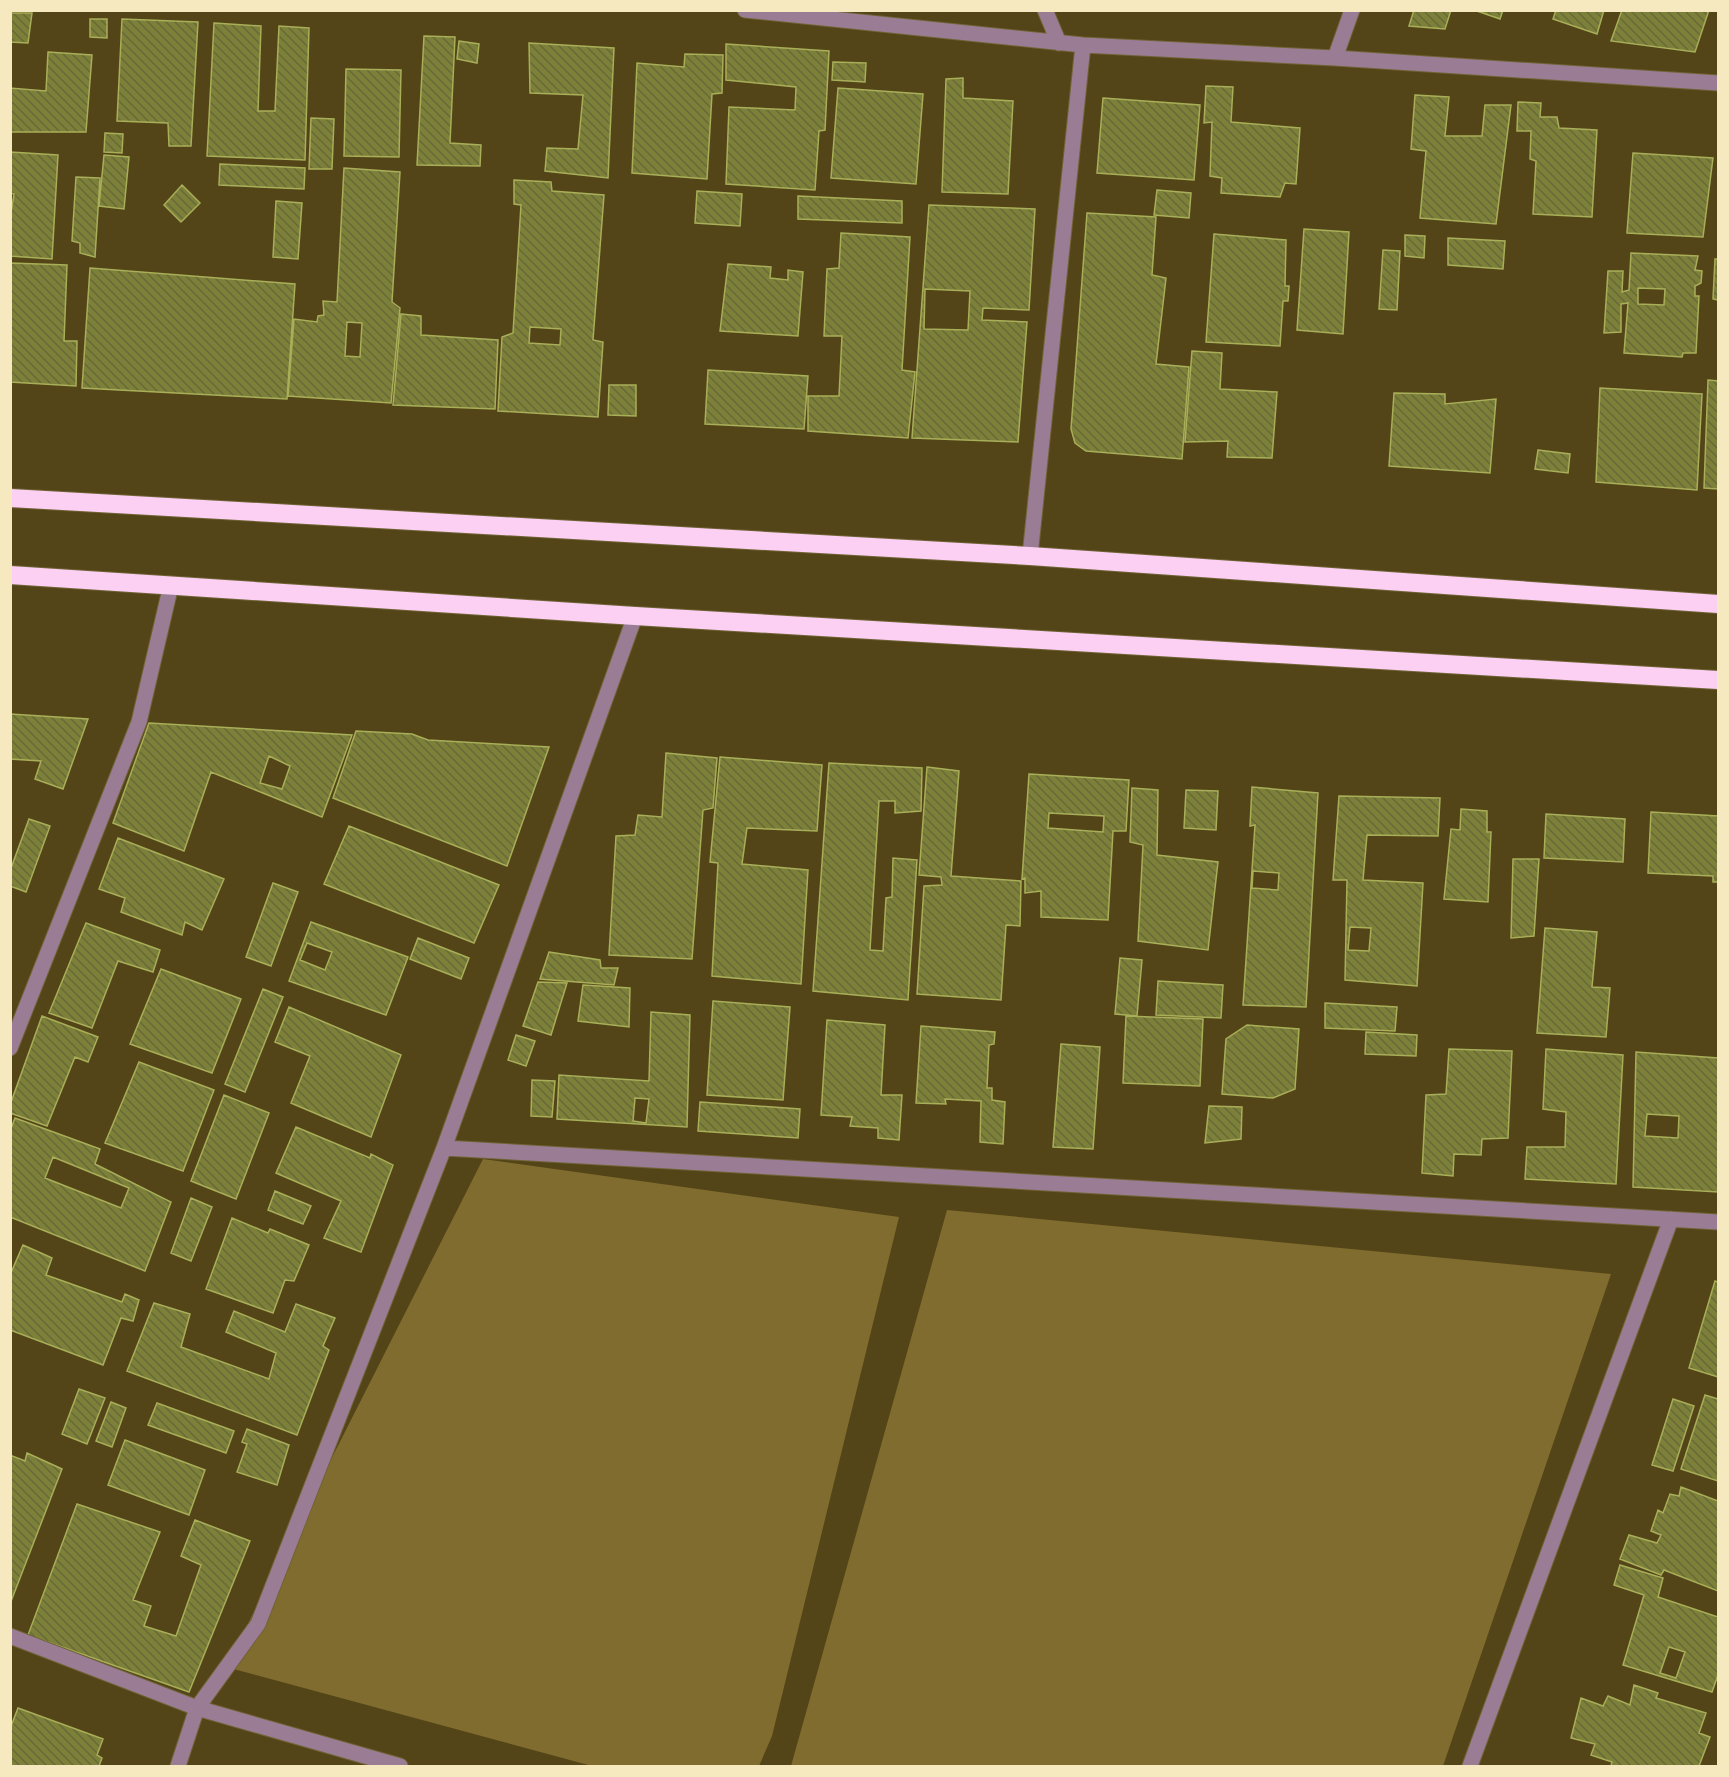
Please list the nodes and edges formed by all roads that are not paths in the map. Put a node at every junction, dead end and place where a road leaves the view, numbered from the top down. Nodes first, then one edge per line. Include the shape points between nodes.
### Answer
1 (745, 10) edge
2 (1045, 10) edge
3 (1353, 10) edge
4 (1059, 43) junction
5 (1083, 45) junction
6 (1335, 58) junction
7 (1719, 83) edge
8 (10, 498) edge
9 (1030, 556) junction
10 (10, 575) edge
11 (171, 585) junction
12 (1719, 604) edge
13 (636, 616) junction
14 (1719, 680) edge
15 (10, 1048) edge
16 (444, 1148) junction
17 (1671, 1219) junction
18 (1719, 1222) edge
19 (10, 1636) edge
20 (198, 1708) junction
21 (178, 1767) edge
22 (400, 1767) edge
23 (1470, 1767) edge

1 - 4 street
2 - 4 street
3 - 6 street
4 - 5 street
5 - 6 street
5 - 9 street
6 - 7 street
8 - 9 highway
9 - 12 highway
10 - 11 highway
11 - 13 highway
11 - 15 street via 139,722
13 - 14 highway
13 - 16 street
16 - 17 street
16 - 20 street via 258,1624
17 - 18 street
17 - 23 street
19 - 20 street
20 - 21 street
20 - 22 street

